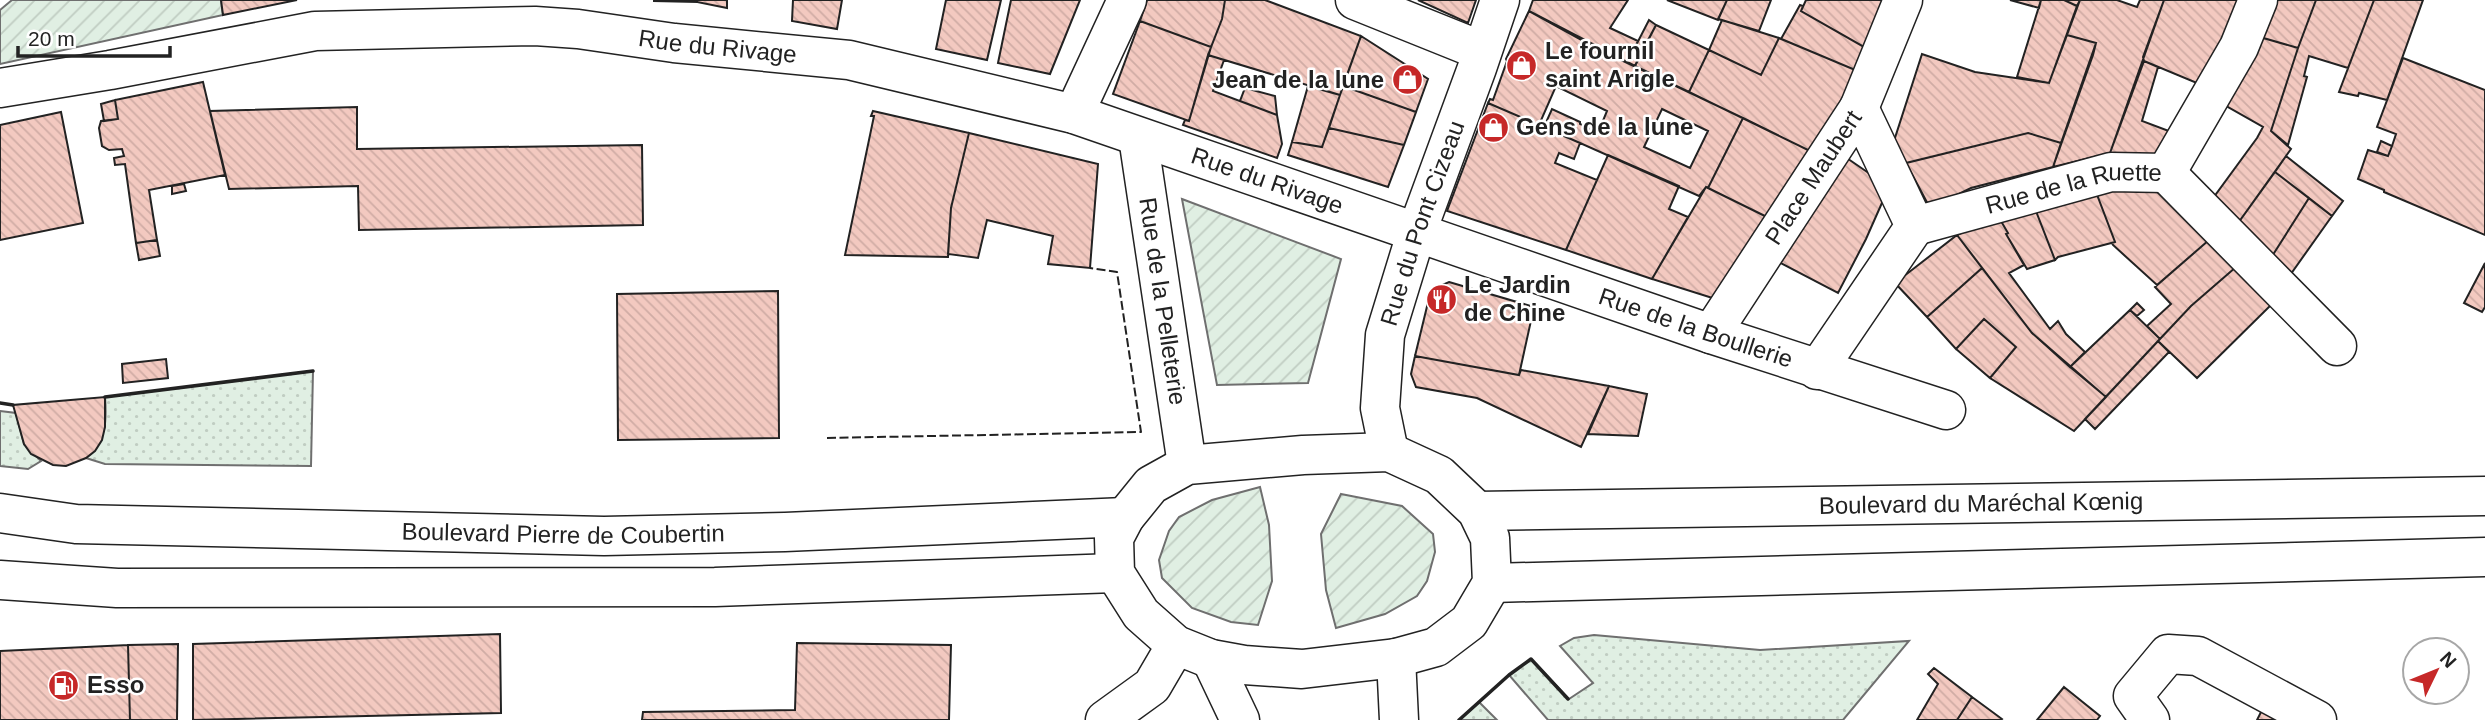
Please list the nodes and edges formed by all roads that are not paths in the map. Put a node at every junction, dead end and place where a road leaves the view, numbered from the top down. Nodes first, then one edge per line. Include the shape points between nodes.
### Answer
1 (1127, 0) edge
2 (1355, 0) edge
3 (1500, 0) edge
4 (1903, 0) edge
5 (2258, 0) edge
6 (534, 13) edge
7 (1482, 51) junction
8 (0, 88) edge
9 (1859, 108) junction
10 (1073, 114) junction
11 (1138, 137) junction
12 (2166, 173) junction
13 (1915, 226) junction
14 (1416, 234) junction
15 (1711, 334) junction
16 (2337, 346) dead end
17 (1817, 370) junction
18 (1946, 410) dead end
19 (1389, 452) junction
20 (1187, 465) junction
21 (2485, 496) edge
22 (1477, 511) junction
23 (0, 513) edge
24 (1125, 517) junction
25 (2485, 557) edge
26 (1115, 573) junction
27 (0, 580) edge
28 (1492, 583) junction
29 (1176, 645) junction
30 (1396, 657) junction
31 (1211, 659) junction
32 (1105, 720) edge
33 (1240, 720) edge
34 (1399, 720) edge
35 (2150, 720) edge
36 (2317, 720) edge

1 - 10 main road
2 - 7 main road
3 - 7 main road, Rue du Pont Cizeau
4 - 9 main road
5 - 12 main road, Rue de la Ruette via 2239,47
6 - 8 main road, Rue du Rivage via 315,32
6 - 10 main road, Rue du Rivage via 578,29 849,60
7 - 14 main road, Rue du Pont Cizeau
9 - 13 main road, Place Maubert
9 - 15 main road, Place Maubert
10 - 11 main road, Rue du Rivage
11 - 14 main road, Rue du Rivage
11 - 20 main road, Rue de la Pelleterie
12 - 13 main road, Rue de la Ruette via 2111,172
12 - 16 main road
13 - 17 main road
14 - 15 main road, Rue de la Boullerie
14 - 19 main road, Rue du Pont Cizeau via 1385,335 1380,408
15 - 17 main road, Rue de la Boullerie
17 - 18 main road
19 - 20 main road
19 - 22 main road via 1439,475
20 - 24 main road via 1151,485
21 - 22 main road, Boulevard du Maréchal Kœnig
22 - 28 main road via 1490,538
23 - 24 main road, Boulevard Pierre de Coubertin via 76,524 604,536
24 - 26 main road via 1114,538
25 - 28 main road
26 - 27 main road via 715,587 117,588
26 - 29 main road via 1141,614
28 - 30 main road via 1469,622 1436,647
29 - 31 main road
29 - 32 main road via 1153,686
30 - 31 main road via 1302,669
30 - 34 main road
31 - 33 main road
35 - 36 main road via 2133,696 2168,654 2198,656

